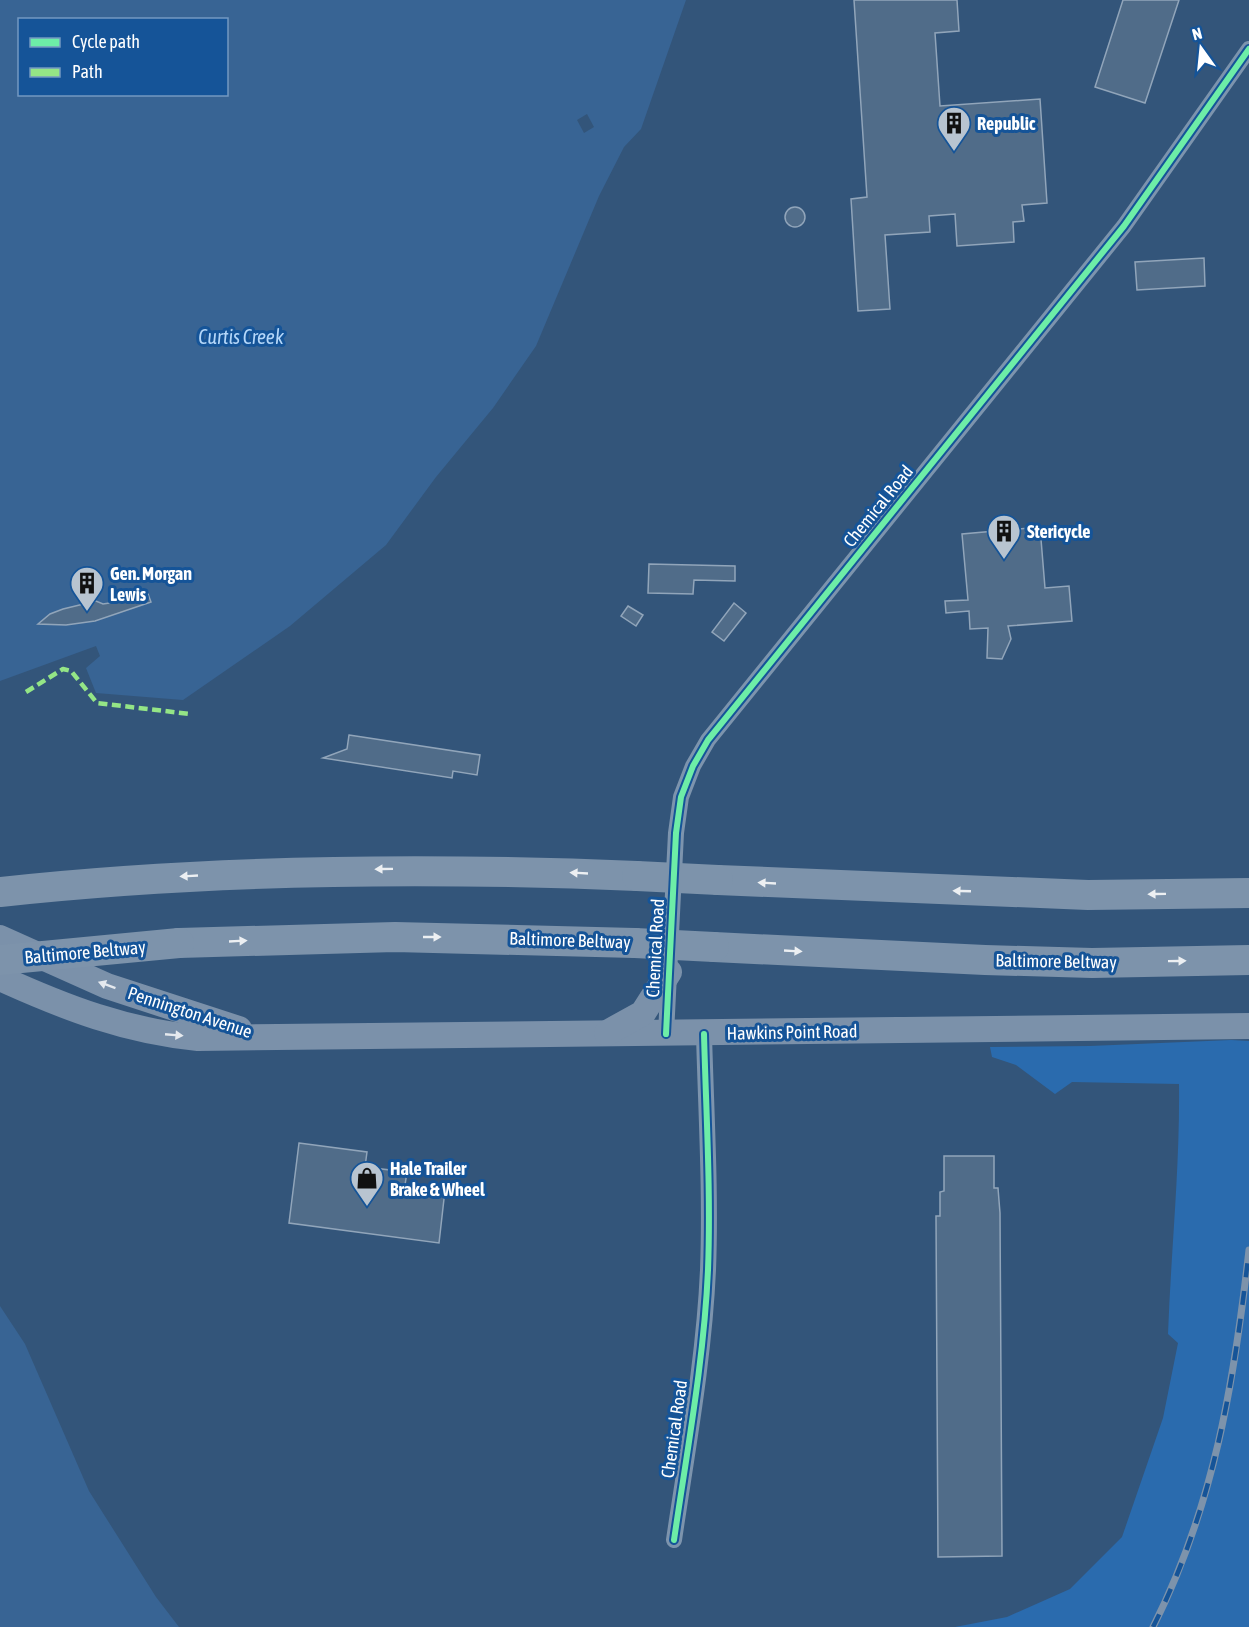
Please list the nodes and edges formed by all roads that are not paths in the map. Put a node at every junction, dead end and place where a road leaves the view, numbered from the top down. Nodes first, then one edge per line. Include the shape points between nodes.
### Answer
1 (1249, 49) edge
2 (0, 892) edge
3 (1249, 893) edge
4 (0, 938) edge
5 (0, 960) edge
6 (1249, 960) edge
7 (669, 972) junction
8 (0, 978) edge
9 (1242, 1026) edge
10 (604, 1034) junction
11 (666, 1034) junction
12 (704, 1034) junction
13 (262, 1036) junction
14 (674, 1540) dead end

1 - 7 street, Chemical Road via 1124,226 708,740 681,796
3 -> 2 highway, bridge via 1064,895 394,869 268,872
13 -> 4 main road, Pennington Avenue via 107,986
5 -> 6 highway, Baltimore Beltway, bridge via 179,943 395,937 1092,963
7 - 10 main road via 643,1013
7 - 11 street, Chemical Road
8 -> 13 main road, Pennington Avenue via 93,1017 154,1034 198,1038
9 - 12 main road, Hawkins Point Road
10 - 11 main road, Hawkins Point Road
10 - 13 main road, Hawkins Point Road
11 - 12 main road, Hawkins Point Road
12 - 14 street, Chemical Road via 710,1211 708,1272

